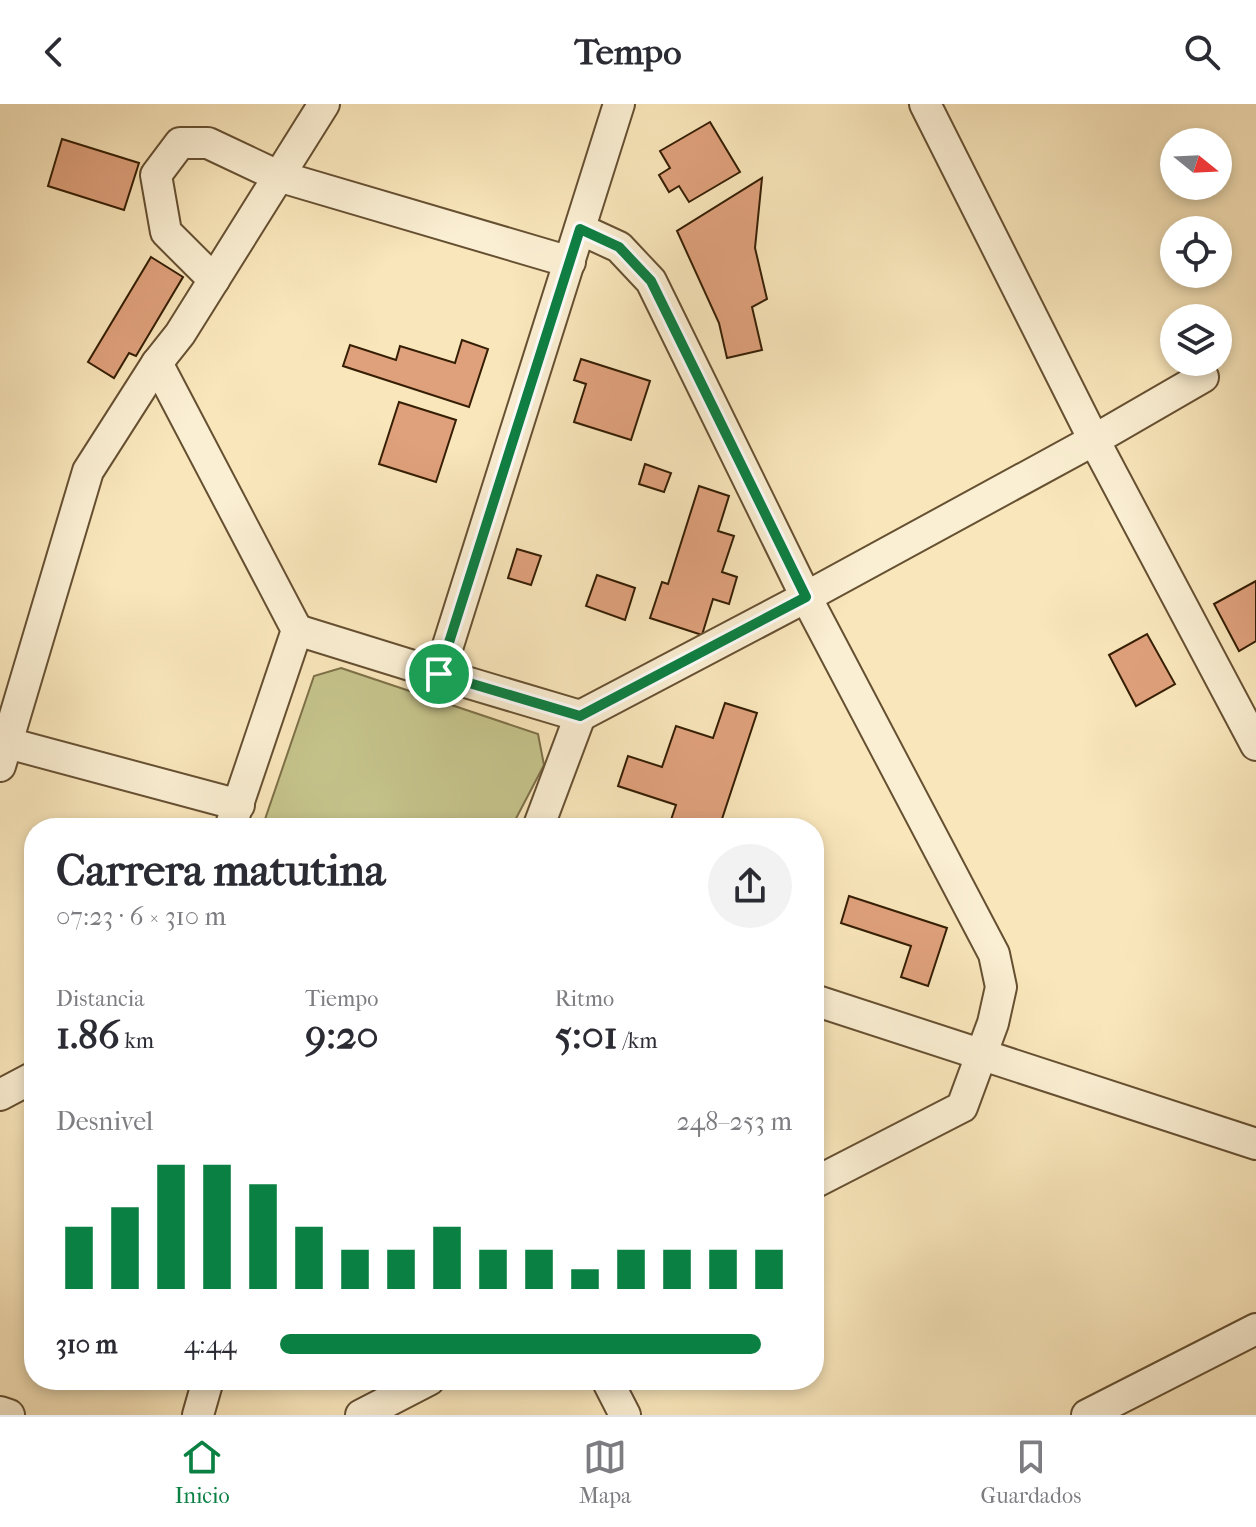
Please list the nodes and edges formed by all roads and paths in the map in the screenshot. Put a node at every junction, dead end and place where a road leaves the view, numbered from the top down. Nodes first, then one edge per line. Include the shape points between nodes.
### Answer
1 (324, 104) edge
2 (619, 104) edge
3 (925, 104) edge
4 (278, 176) junction
5 (580, 229) junction
6 (570, 262) junction
7 (214, 280) junction
8 (157, 363) junction
9 (1203, 377) dead end
10 (1094, 440) junction
11 (806, 597) junction
12 (297, 630) junction
13 (439, 674) junction
14 (580, 716) junction
15 (1256, 745) edge
16 (2, 750) edge
17 (234, 817) edge
18 (542, 818) edge
19 (824, 1003) edge
20 (980, 1055) junction
21 (24, 1082) edge
22 (0, 1095) edge
23 (1256, 1144) edge
24 (824, 1178) edge
25 (1256, 1329) edge
26 (205, 1390) edge
27 (410, 1390) edge
28 (612, 1390) edge
29 (0, 1412) edge
30 (9, 1415) edge
31 (198, 1415) edge
32 (361, 1415) edge
33 (625, 1415) edge
34 (1087, 1415) edge

1 - 4 street
2 - 5 street
3 - 10 street
4 - 6 street
4 - 7 street
4 - 7 street via 208,143 180,143 156,175 166,232
5 - 6 street
5 - 11 street via 619,247 651,281
6 - 13 street
7 - 8 street
8 - 12 street
8 - 16 street via 88,471
9 - 10 street
10 - 11 street
10 - 15 street
11 - 14 street
11 - 20 street via 994,954 1001,987
12 - 13 street
12 - 17 street
13 - 14 street
14 - 18 street
16 - 17 street
19 - 20 street
20 - 23 street
20 - 24 street via 962,1107
21 - 22 street
25 - 34 street
26 - 31 street
27 - 32 street
28 - 33 street
29 - 30 street

